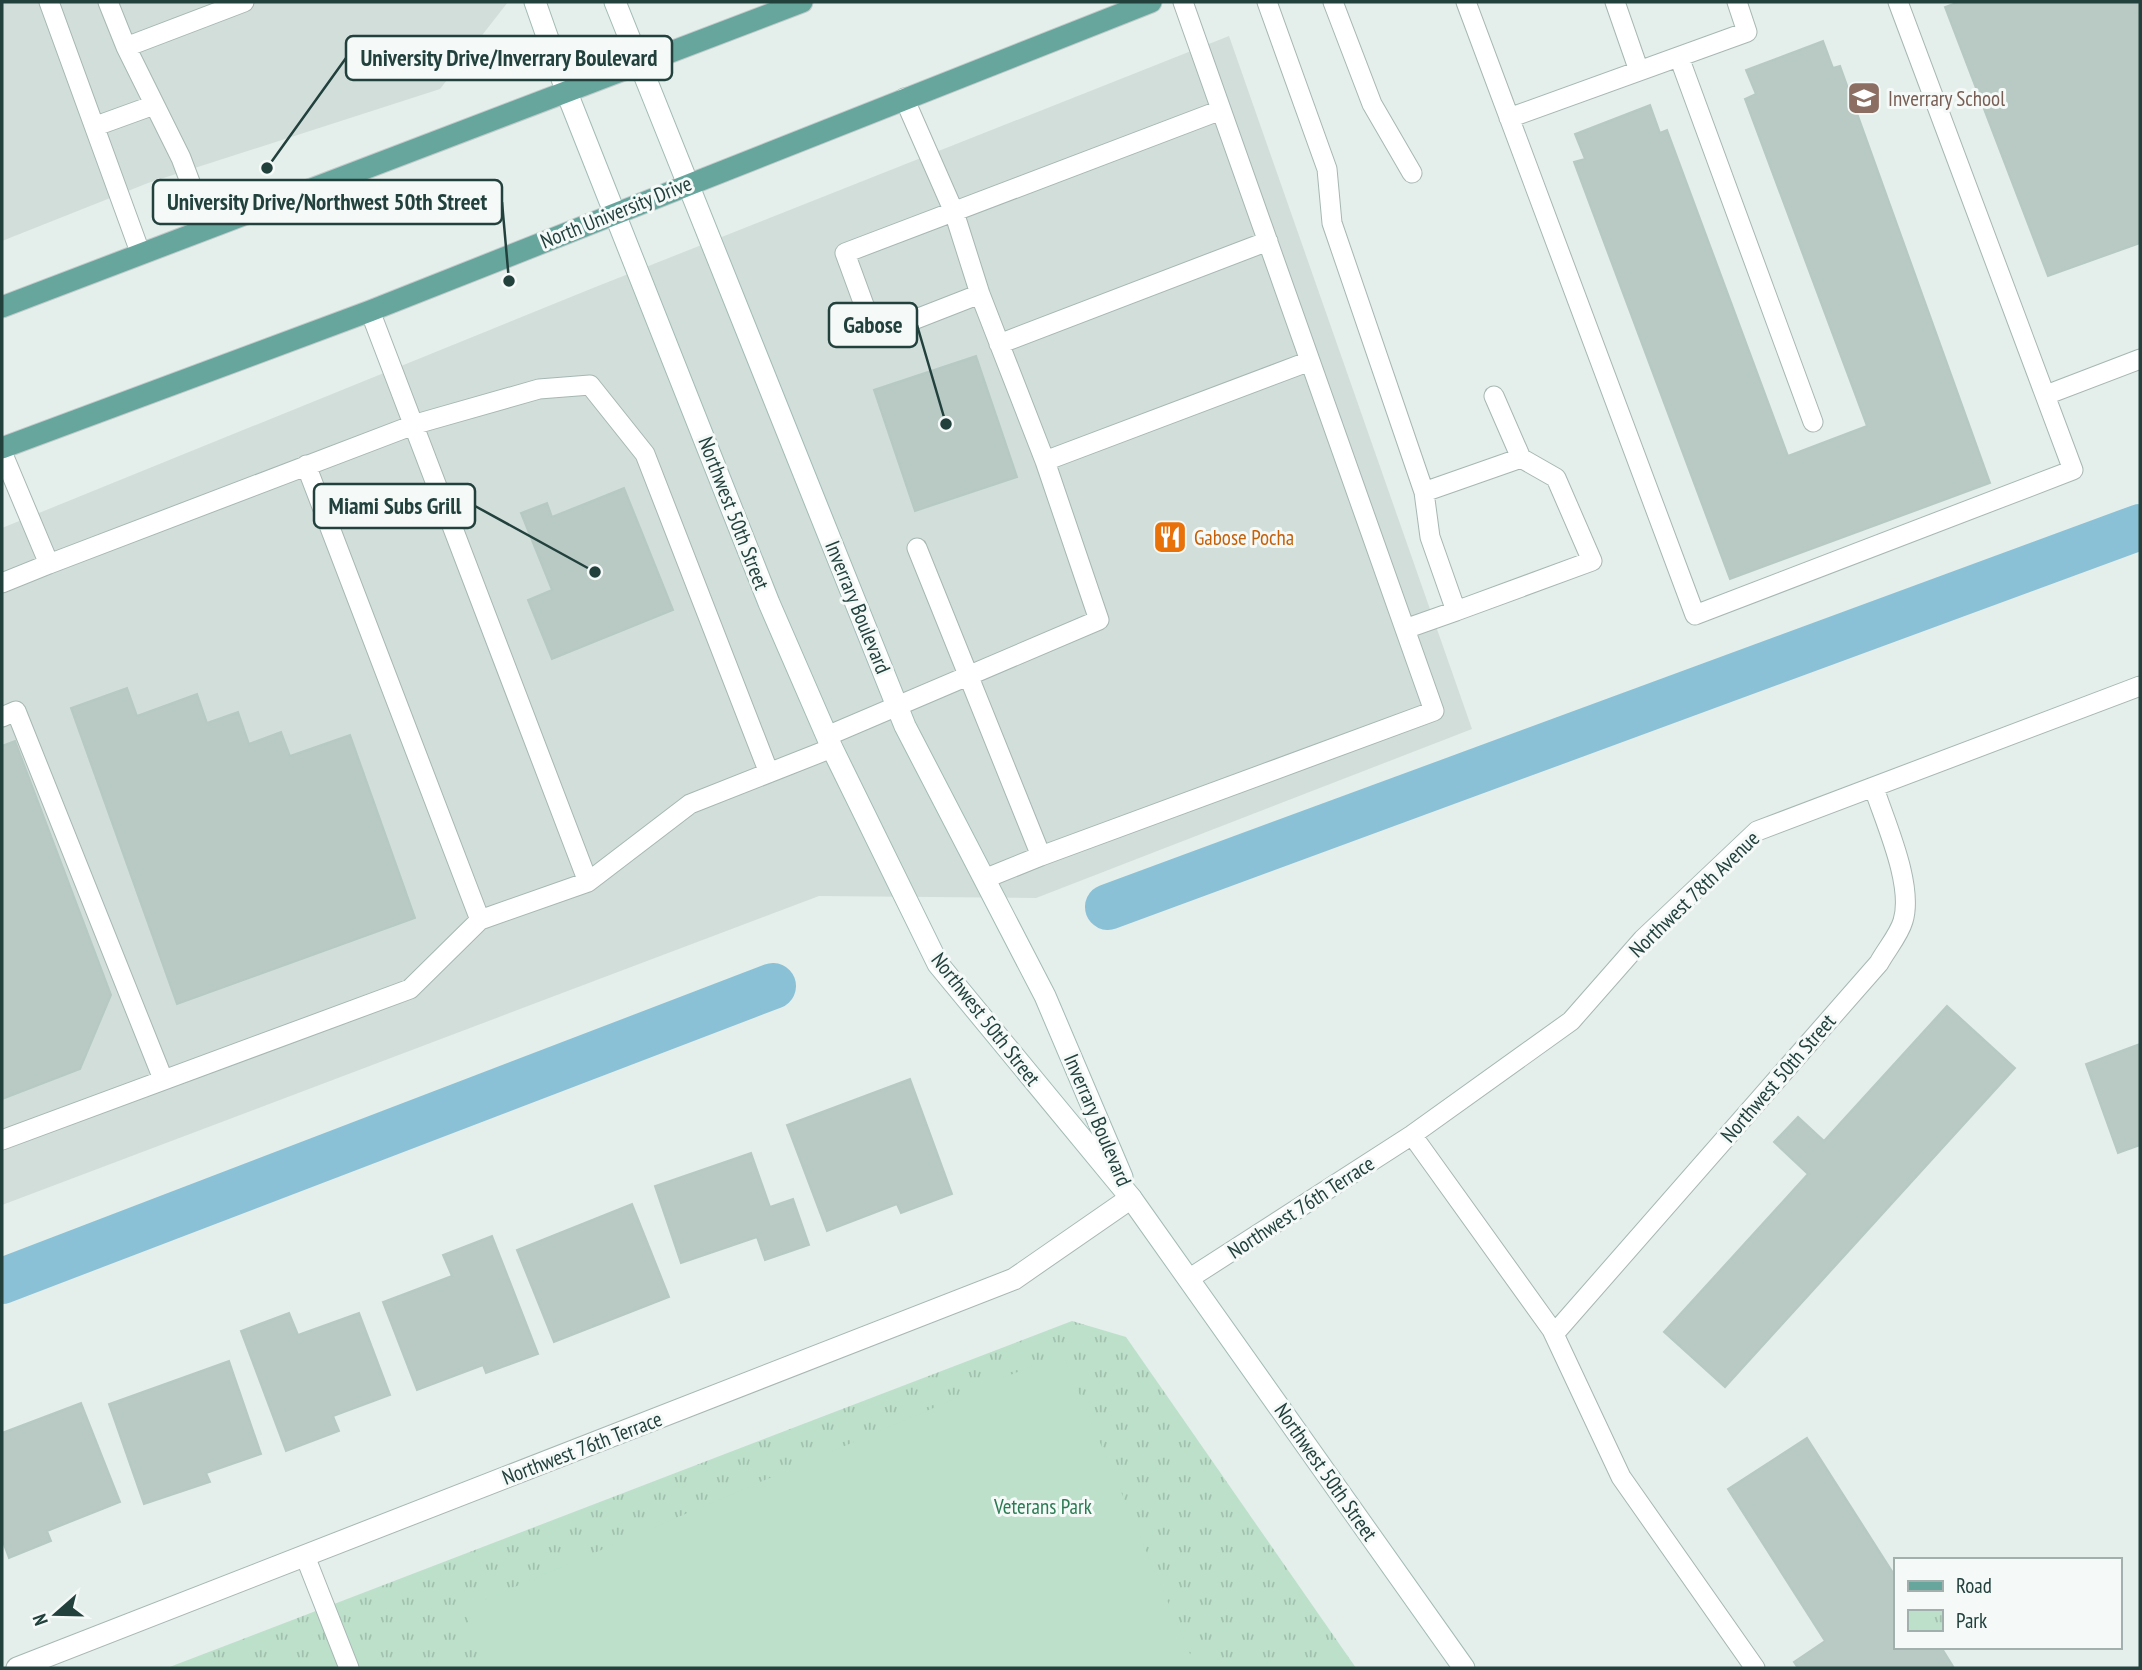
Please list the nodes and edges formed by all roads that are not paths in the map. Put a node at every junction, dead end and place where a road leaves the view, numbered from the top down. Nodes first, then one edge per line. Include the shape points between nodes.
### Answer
1 (50, 2) edge
2 (108, 2) edge
3 (244, 2) edge
4 (535, 2) edge
5 (615, 2) edge
6 (802, 2) edge
7 (1151, 2) edge
8 (1183, 2) edge
9 (1267, 2) edge
10 (1333, 2) edge
11 (1466, 2) edge
12 (1615, 2) edge
13 (1737, 2) edge
14 (1898, 2) edge
15 (126, 47) junction
16 (1679, 57) junction
17 (638, 65) junction
18 (1639, 71) junction
19 (567, 93) junction
20 (904, 98) junction
21 (154, 104) junction
22 (1221, 110) junction
23 (1510, 118) junction
24 (96, 126) junction
25 (1412, 173) dead end
26 (690, 183) junction
27 (616, 211) junction
28 (954, 212) junction
29 (207, 227) junction
30 (1268, 241) junction
31 (140, 252) junction
32 (980, 294) junction
33 (2, 307) edge
34 (370, 311) junction
35 (999, 344) junction
36 (2140, 359) edge
37 (1310, 361) junction
38 (2046, 395) junction
39 (1494, 396) dead end
40 (1813, 422) dead end
41 (416, 424) junction
42 (2, 450) edge
43 (1521, 458) junction
44 (1045, 461) junction
45 (306, 464) junction
46 (1424, 492) junction
47 (916, 548) dead end
48 (49, 564) junction
49 (2, 583) edge
50 (1456, 611) junction
51 (1405, 629) junction
52 (967, 676) junction
53 (2140, 686) edge
54 (897, 705) junction
55 (2, 717) edge
56 (830, 742) junction
57 (769, 773) junction
58 (1874, 788) junction
59 (1041, 856) junction
60 (985, 879) junction
61 (588, 881) junction
62 (480, 920) junction
63 (163, 1079) junction
64 (1412, 1135) junction
65 (2, 1140) edge
66 (1131, 1198) junction
67 (1190, 1278) junction
68 (1553, 1334) junction
69 (305, 1556) junction
70 (17, 1668) edge
71 (349, 1668) edge
72 (1464, 1668) edge
73 (1755, 1668) edge

1 - 24 lane
2 - 15 lane
3 - 15 lane
4 - 19 street
5 - 17 street, Inverrary Boulevard
6 - 17 main road
7 - 20 main road, North University Drive
8 - 22 lane
9 - 46 lane via 1327,169 1332,223
10 - 25 lane via 1372,104
11 - 23 lane
12 - 18 lane
13 - 16 lane via 1747,32
14 - 38 lane
15 - 21 lane
16 - 18 lane
16 - 40 lane
17 - 19 main road
17 - 26 street, Inverrary Boulevard
18 - 23 lane
19 - 27 street
19 - 29 main road
20 - 26 main road, North University Drive
20 - 28 lane
21 - 24 lane
21 - 29 lane
22 - 28 lane
22 - 30 lane
23 - 38 lane via 1695,615 2073,470
24 - 31 lane
26 - 27 main road, North University Drive
26 - 54 street, Inverrary Boulevard
27 - 34 main road, North University Drive
27 - 56 street, Northwest 50th Street via 764,590
28 - 32 lane
28 - 32 lane via 845,253 875,335
29 - 31 main road
30 - 35 lane
30 - 37 lane
31 - 33 main road
32 - 35 lane
34 - 41 lane
34 - 42 main road, North University Drive
35 - 44 lane
36 - 38 lane
37 - 44 lane
37 - 51 lane
39 - 43 lane
41 - 45 lane
41 - 57 lane via 539,389 590,385 645,454
41 - 61 lane
42 - 48 lane
43 - 46 lane
43 - 50 lane via 1556,478 1592,561
44 - 52 lane via 1099,620
45 - 48 lane
45 - 62 lane
46 - 50 lane via 1430,537
47 - 52 lane
48 - 49 lane
50 - 51 lane
51 - 59 lane via 1434,711
52 - 54 lane
52 - 59 lane
53 - 58 lane, Northwest 78th Avenue
54 - 56 lane
54 - 60 street, Inverrary Boulevard
55 - 63 lane via 16,711
56 - 57 lane
56 - 66 street, Northwest 50th Street via 938,964
57 - 61 lane via 690,804
58 - 64 lane, Northwest 78th Avenue via 1756,831 1643,939 1571,1021
58 - 68 lane, Northwest 50th Street via 1897,855 1904,920 1878,963
59 - 60 lane
60 - 66 street, Inverrary Boulevard via 1045,996
61 - 62 lane
62 - 63 lane via 410,989
63 - 65 lane
64 - 67 lane, Northwest 76th Terrace
64 - 68 lane
66 - 67 street, Northwest 50th Street
66 - 69 street, Northwest 76th Terrace via 1014,1279
67 - 72 street, Northwest 50th Street
68 - 73 lane via 1621,1477
69 - 70 street, Northwest 76th Terrace
69 - 71 lane

